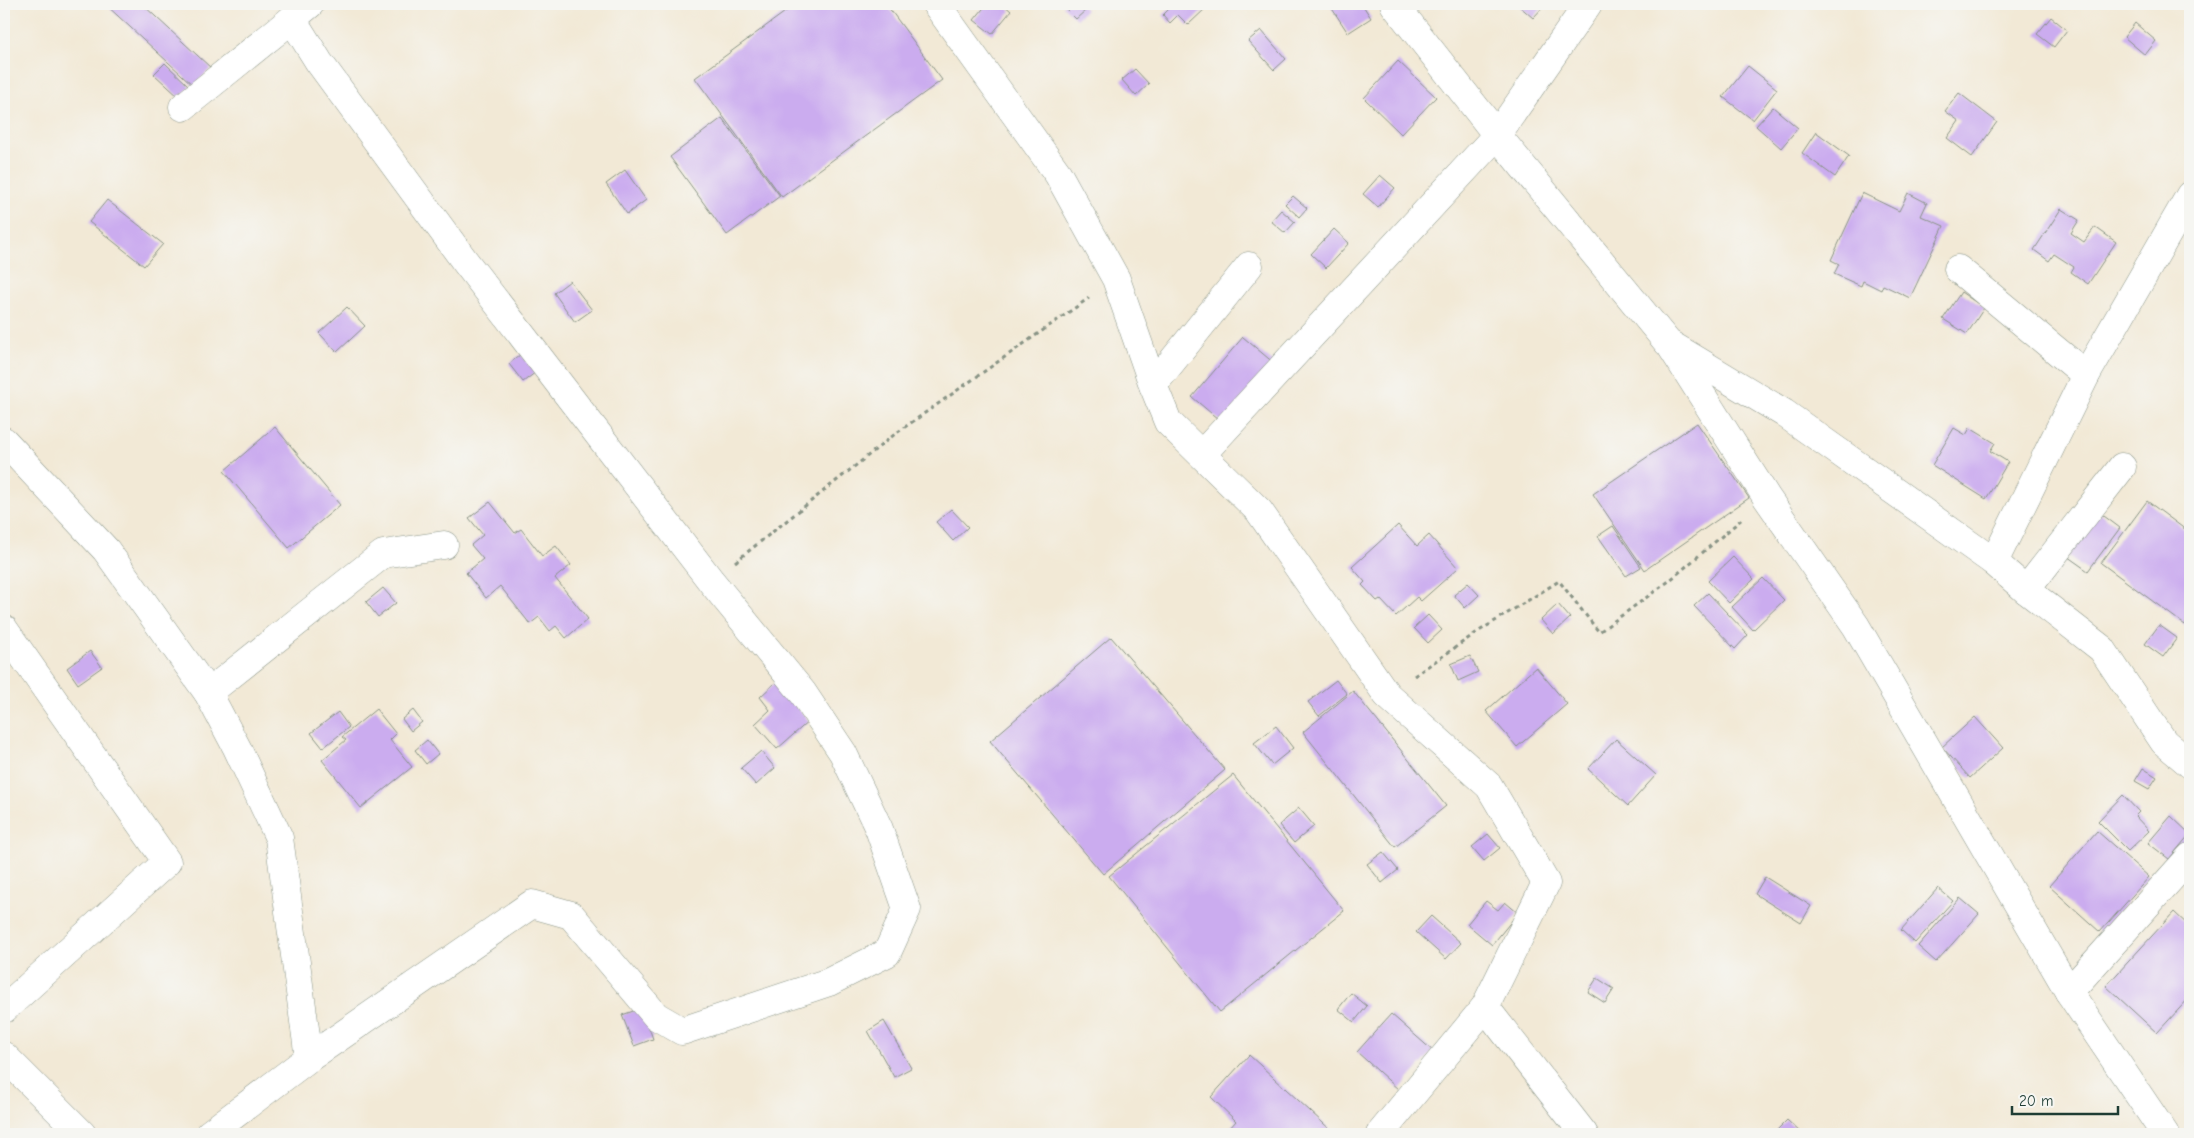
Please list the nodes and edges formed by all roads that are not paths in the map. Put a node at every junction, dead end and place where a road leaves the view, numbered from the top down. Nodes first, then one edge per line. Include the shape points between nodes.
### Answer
1 (936, 4) edge
2 (1394, 4) edge
3 (1588, 4) edge
4 (301, 11) edge
5 (182, 107) dead end
6 (1497, 135) junction
7 (2190, 195) edge
8 (1250, 266) dead end
9 (1958, 269) dead end
10 (1668, 343) junction
11 (2086, 375) junction
12 (1153, 385) junction
13 (4, 441) edge
14 (1202, 454) junction
15 (2122, 467) dead end
16 (444, 545) dead end
17 (1994, 562) junction
18 (2026, 590) junction
19 (4, 629) edge
20 (208, 693) junction
21 (2190, 764) edge
22 (2190, 857) edge
23 (2068, 992) junction
24 (1485, 1007) junction
25 (4, 1009) edge
26 (4, 1056) edge
27 (309, 1058) junction
28 (82, 1134) edge
29 (209, 1134) edge
30 (1380, 1134) edge
31 (1584, 1134) edge
32 (2165, 1134) edge

1 - 12 street via 1058,174 1116,279
2 - 6 street
3 - 6 street
4 - 5 street
4 - 27 street via 325,69 464,260 712,581 803,693 847,762 879,829 907,909 887,953 829,982 682,1031 656,1016 570,915 532,904
6 - 10 street
6 - 14 street
7 - 11 street
8 - 12 street
9 - 11 street
10 - 17 street via 1784,414
10 - 23 street via 1767,498 1856,626
11 - 17 street
12 - 14 street via 1168,422
13 - 20 street via 106,550
14 - 24 street via 1259,511 1387,695 1489,786 1546,883
15 - 18 street
16 - 20 street via 383,554
17 - 18 street
18 - 21 street via 2102,649 2164,742
19 - 25 street via 167,862
20 - 27 street via 279,838
22 - 23 street
23 - 32 street
24 - 30 street
24 - 31 street
26 - 28 street
27 - 29 street

